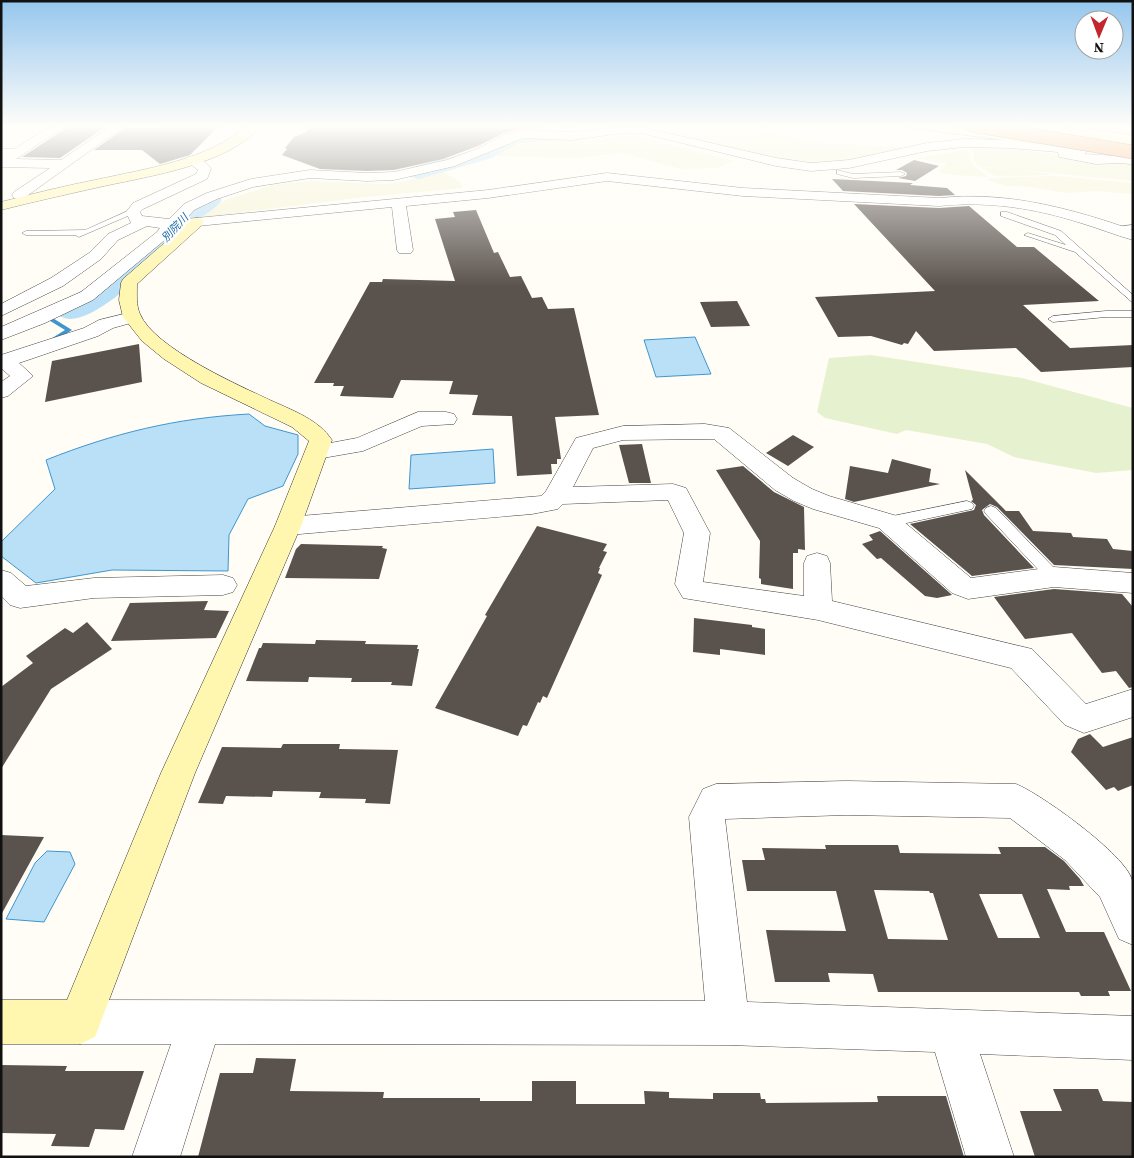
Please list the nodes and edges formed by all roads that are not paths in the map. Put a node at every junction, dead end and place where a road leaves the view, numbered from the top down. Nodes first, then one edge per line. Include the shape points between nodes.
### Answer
1 (43, 179) edge
2 (112, 179) edge
3 (195, 179) edge
4 (277, 179) edge
5 (360, 179) edge
6 (401, 179) edge
7 (587, 179) edge
8 (633, 179) edge
9 (19, 196) dead end
10 (399, 204) junction
11 (1, 206) edge
12 (1004, 214) dead end
13 (139, 217) junction
14 (184, 223) junction
15 (1133, 227) edge
16 (1116, 229) junction
17 (26, 232) dead end
18 (87, 232) junction
19 (1028, 235) dead end
20 (1133, 235) edge
21 (78, 236) dead end
22 (405, 250) dead end
23 (1133, 250) edge
24 (1078, 252) junction
25 (1133, 300) edge
26 (1, 311) edge
27 (1133, 314) edge
28 (1053, 319) dead end
29 (141, 327) junction
30 (92, 332) junction
31 (1, 334) edge
32 (3, 362) edge
33 (1, 392) edge
34 (446, 419) dead end
35 (316, 452) junction
36 (556, 496) junction
37 (967, 506) dead end
38 (991, 511) dead end
39 (888, 522) junction
40 (288, 526) junction
41 (817, 564) dead end
42 (1054, 577) junction
43 (1, 580) edge
44 (1133, 583) edge
45 (223, 585) dead end
46 (818, 609) junction
47 (1133, 703) edge
48 (1133, 925) edge
49 (1, 1022) edge
50 (80, 1022) junction
51 (728, 1023) junction
52 (199, 1024) junction
53 (950, 1031) junction
54 (1133, 1038) edge
55 (156, 1157) edge
56 (990, 1157) edge

1 - 9 street
2 - 11 street
3 - 13 street via 138,206
4 - 14 street via 251,183 201,201 189,207
5 - 6 street via 388,182
7 - 10 street
8 - 16 street via 743,192 939,202 983,198 1051,211
10 - 14 street
10 - 22 street
12 - 24 lane via 1058,233
13 - 14 street
13 - 18 lane
13 - 26 street via 113,236 95,256 58,282
14 - 29 street via 129,284 128,300
14 - 31 street via 162,235 87,296
15 - 16 lane
16 - 20 street
16 - 23 street via 1120,240
17 - 18 lane
18 - 21 lane
19 - 24 lane
24 - 25 lane
27 - 28 lane
29 - 30 street
29 - 30 street via 106,324
29 - 35 street via 171,356 208,379 300,422 321,440
30 - 32 street
32 - 33 street via 22,376
34 - 35 street via 418,419 363,444
35 - 40 street
36 - 39 street via 584,443 623,433 705,431 721,433 784,484 803,495
36 - 40 street via 549,503 532,506
36 - 46 street via 673,492 697,532 689,584 693,591
37 - 39 lane
38 - 42 lane
39 - 42 street via 968,589
40 - 50 street via 178,773
41 - 46 street
42 - 44 street
43 - 45 street via 20,597 94,588
46 - 47 street via 1020,658 1076,715 1084,719
48 - 51 street via 1114,883 1078,847 1016,801 846,798 716,801 707,817
49 - 50 street
50 - 52 street
51 - 52 street
51 - 53 street
52 - 55 street
53 - 54 street
53 - 56 street

